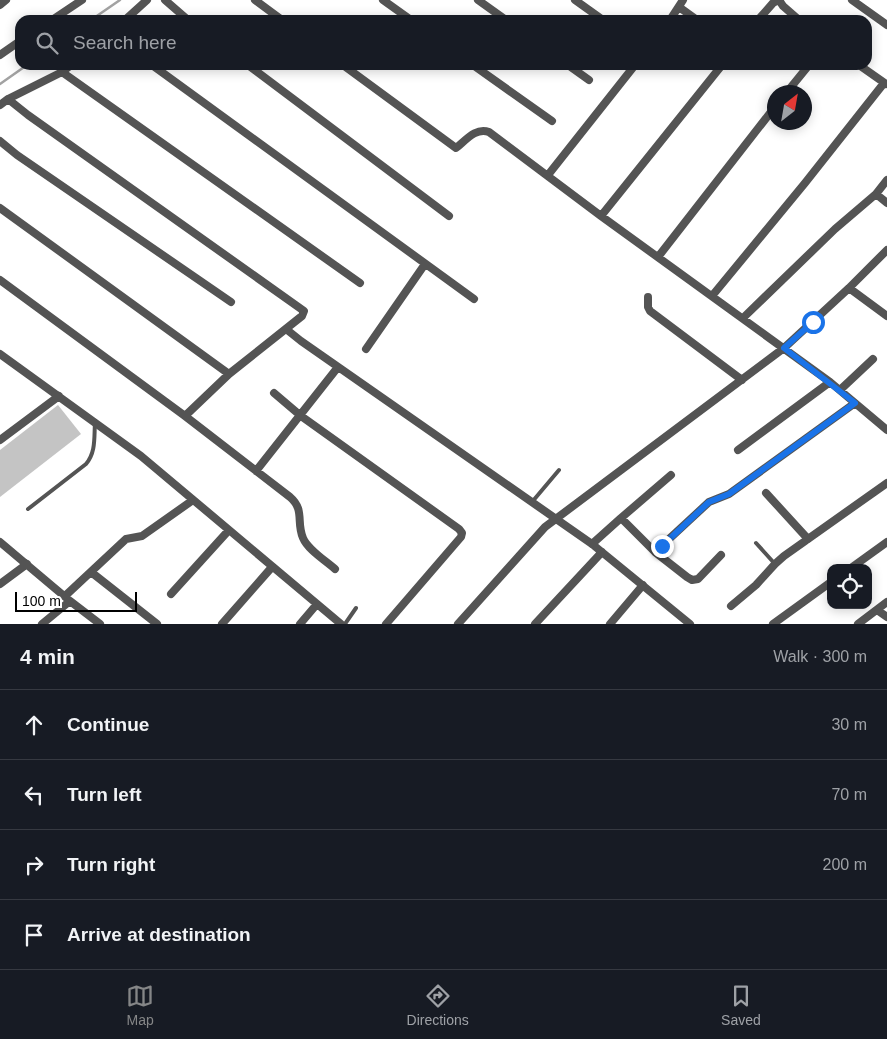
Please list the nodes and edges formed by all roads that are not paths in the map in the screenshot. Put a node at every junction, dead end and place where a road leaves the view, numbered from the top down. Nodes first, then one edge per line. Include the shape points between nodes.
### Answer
1 (6, 0) edge
2 (82, 0) edge
3 (147, 0) edge
4 (165, 0) edge
5 (255, 0) edge
6 (383, 0) edge
7 (478, 0) edge
8 (575, 0) edge
9 (778, 0) edge
10 (852, 0) edge
11 (681, 4) edge
12 (0, 5) edge
13 (60, 15) edge
14 (130, 15) edge
15 (182, 15) edge
16 (275, 15) edge
17 (404, 15) edge
18 (499, 15) edge
19 (596, 15) edge
20 (673, 15) edge
21 (692, 15) edge
22 (762, 15) edge
23 (794, 15) edge
24 (887, 25) edge
25 (15, 45) edge
26 (0, 55) edge
27 (64, 70) edge
28 (159, 70) edge
29 (255, 70) edge
30 (350, 70) edge
31 (480, 70) edge
32 (575, 70) edge
33 (631, 70) edge
34 (718, 70) edge
35 (804, 70) edge
36 (866, 70) edge
37 (62, 72) junction
38 (589, 80) dead end
39 (885, 84) edge
40 (792, 85) edge
41 (8, 99) junction
42 (0, 105) edge
43 (767, 117) edge
44 (552, 121) dead end
45 (0, 142) edge
46 (548, 176) junction
47 (887, 180) edge
48 (876, 194) junction
49 (887, 203) edge
50 (0, 208) edge
51 (449, 216) dead end
52 (601, 216) junction
53 (887, 250) edge
54 (658, 257) junction
55 (425, 264) junction
56 (0, 280) edge
57 (360, 283) dead end
58 (849, 288) junction
59 (712, 296) junction
60 (648, 298) dead end
61 (474, 299) dead end
62 (230, 302) dead end
63 (887, 316) edge
64 (743, 318) junction
65 (286, 329) junction
66 (784, 348) junction
67 (366, 349) dead end
68 (0, 354) edge
69 (873, 359) dead end
70 (338, 367) junction
71 (229, 374) junction
72 (742, 380) junction
73 (830, 382) junction
74 (840, 390) junction
75 (274, 393) dead end
76 (60, 396) junction
77 (855, 403) junction
78 (185, 416) junction
79 (301, 416) junction
80 (95, 422) junction
81 (0, 429) edge
82 (887, 430) edge
83 (8, 434) junction
84 (0, 440) edge
85 (738, 450) dead end
86 (559, 470) dead end
87 (256, 471) junction
88 (671, 475) dead end
89 (887, 483) edge
90 (766, 493) dead end
91 (193, 500) junction
92 (532, 502) junction
93 (28, 509) dead end
94 (621, 518) junction
95 (555, 519) junction
96 (229, 530) junction
97 (808, 539) junction
98 (0, 542) edge
99 (887, 542) edge
100 (756, 543) dead end
101 (592, 544) junction
102 (602, 552) junction
103 (655, 552) junction
104 (722, 555) dead end
105 (27, 564) junction
106 (775, 564) junction
107 (857, 564) edge
108 (272, 567) junction
109 (334, 569) dead end
110 (91, 572) junction
111 (0, 584) edge
112 (643, 585) junction
113 (827, 585) edge
114 (171, 594) dead end
115 (67, 598) junction
116 (887, 602) edge
117 (317, 604) junction
118 (731, 606) dead end
119 (356, 608) dead end
120 (876, 610) junction
121 (887, 617) edge
122 (42, 624) edge
123 (100, 624) edge
124 (157, 624) edge
125 (222, 624) edge
126 (300, 624) edge
127 (343, 624) edge
128 (386, 624) edge
129 (458, 624) edge
130 (535, 624) edge
131 (610, 624) edge
132 (690, 624) edge
133 (773, 624) edge
134 (858, 624) edge

1 - 12 street
2 - 13 street
3 - 14 street
4 - 15 street
5 - 16 street
6 - 17 street
7 - 18 street
8 - 19 street
9 - 22 street
9 - 23 street
10 - 24 street
11 - 20 street
11 - 21 street
25 - 26 street
27 - 37 street
28 - 55 street
29 - 51 street
30 - 46 street via 456,148 478,130 483,130
31 - 44 street
32 - 38 street
33 - 46 street
34 - 52 street
35 - 40 street
36 - 39 street
37 - 41 street
37 - 57 street
39 - 59 street
41 - 42 street
41 - 65 street via 301,308 304,311 302,316
43 - 54 street
45 - 62 street
46 - 52 street
47 - 48 street
48 - 49 street
48 - 64 street
50 - 71 street
52 - 54 street
53 - 58 street
54 - 59 street
55 - 61 street
55 - 67 street
56 - 78 street
58 - 63 street
58 - 66 street
59 - 64 street
60 - 72 street via 650,310
64 - 66 street
65 - 70 street
65 - 71 street
66 - 72 street
66 - 73 street
68 - 76 street
69 - 74 street
70 - 79 street
70 - 92 street
71 - 78 street
72 - 95 street
73 - 74 street
73 - 85 street
74 - 77 street
75 - 79 street
76 - 80 street
76 - 83 street
77 - 82 street
77 - 103 street via 729,494 709,502
78 - 87 street
79 - 87 street
79 - 128 street via 462,533
80 - 91 street
80 - 93 lane via 91,458
81 - 83 street
83 - 84 street
86 - 92 lane
87 - 109 street via 296,502 302,537
88 - 94 street
89 - 97 street
90 - 97 street
91 - 96 street
91 - 110 street via 142,536 126,539
92 - 95 street
94 - 101 street
94 - 103 street
95 - 101 street
95 - 129 street via 533,539
96 - 108 street
96 - 114 street
97 - 106 street
98 - 105 street
99 - 107 street
100 - 106 lane
101 - 102 street
102 - 112 street
102 - 130 street
103 - 104 street via 692,580 698,579
105 - 111 street
105 - 115 street
106 - 118 street
108 - 117 street
108 - 125 street
110 - 115 street
110 - 124 street
112 - 131 street
112 - 132 street
113 - 133 street
115 - 122 street
115 - 123 street
116 - 120 street
117 - 126 street
117 - 127 street
119 - 127 lane
120 - 121 street
120 - 134 street

